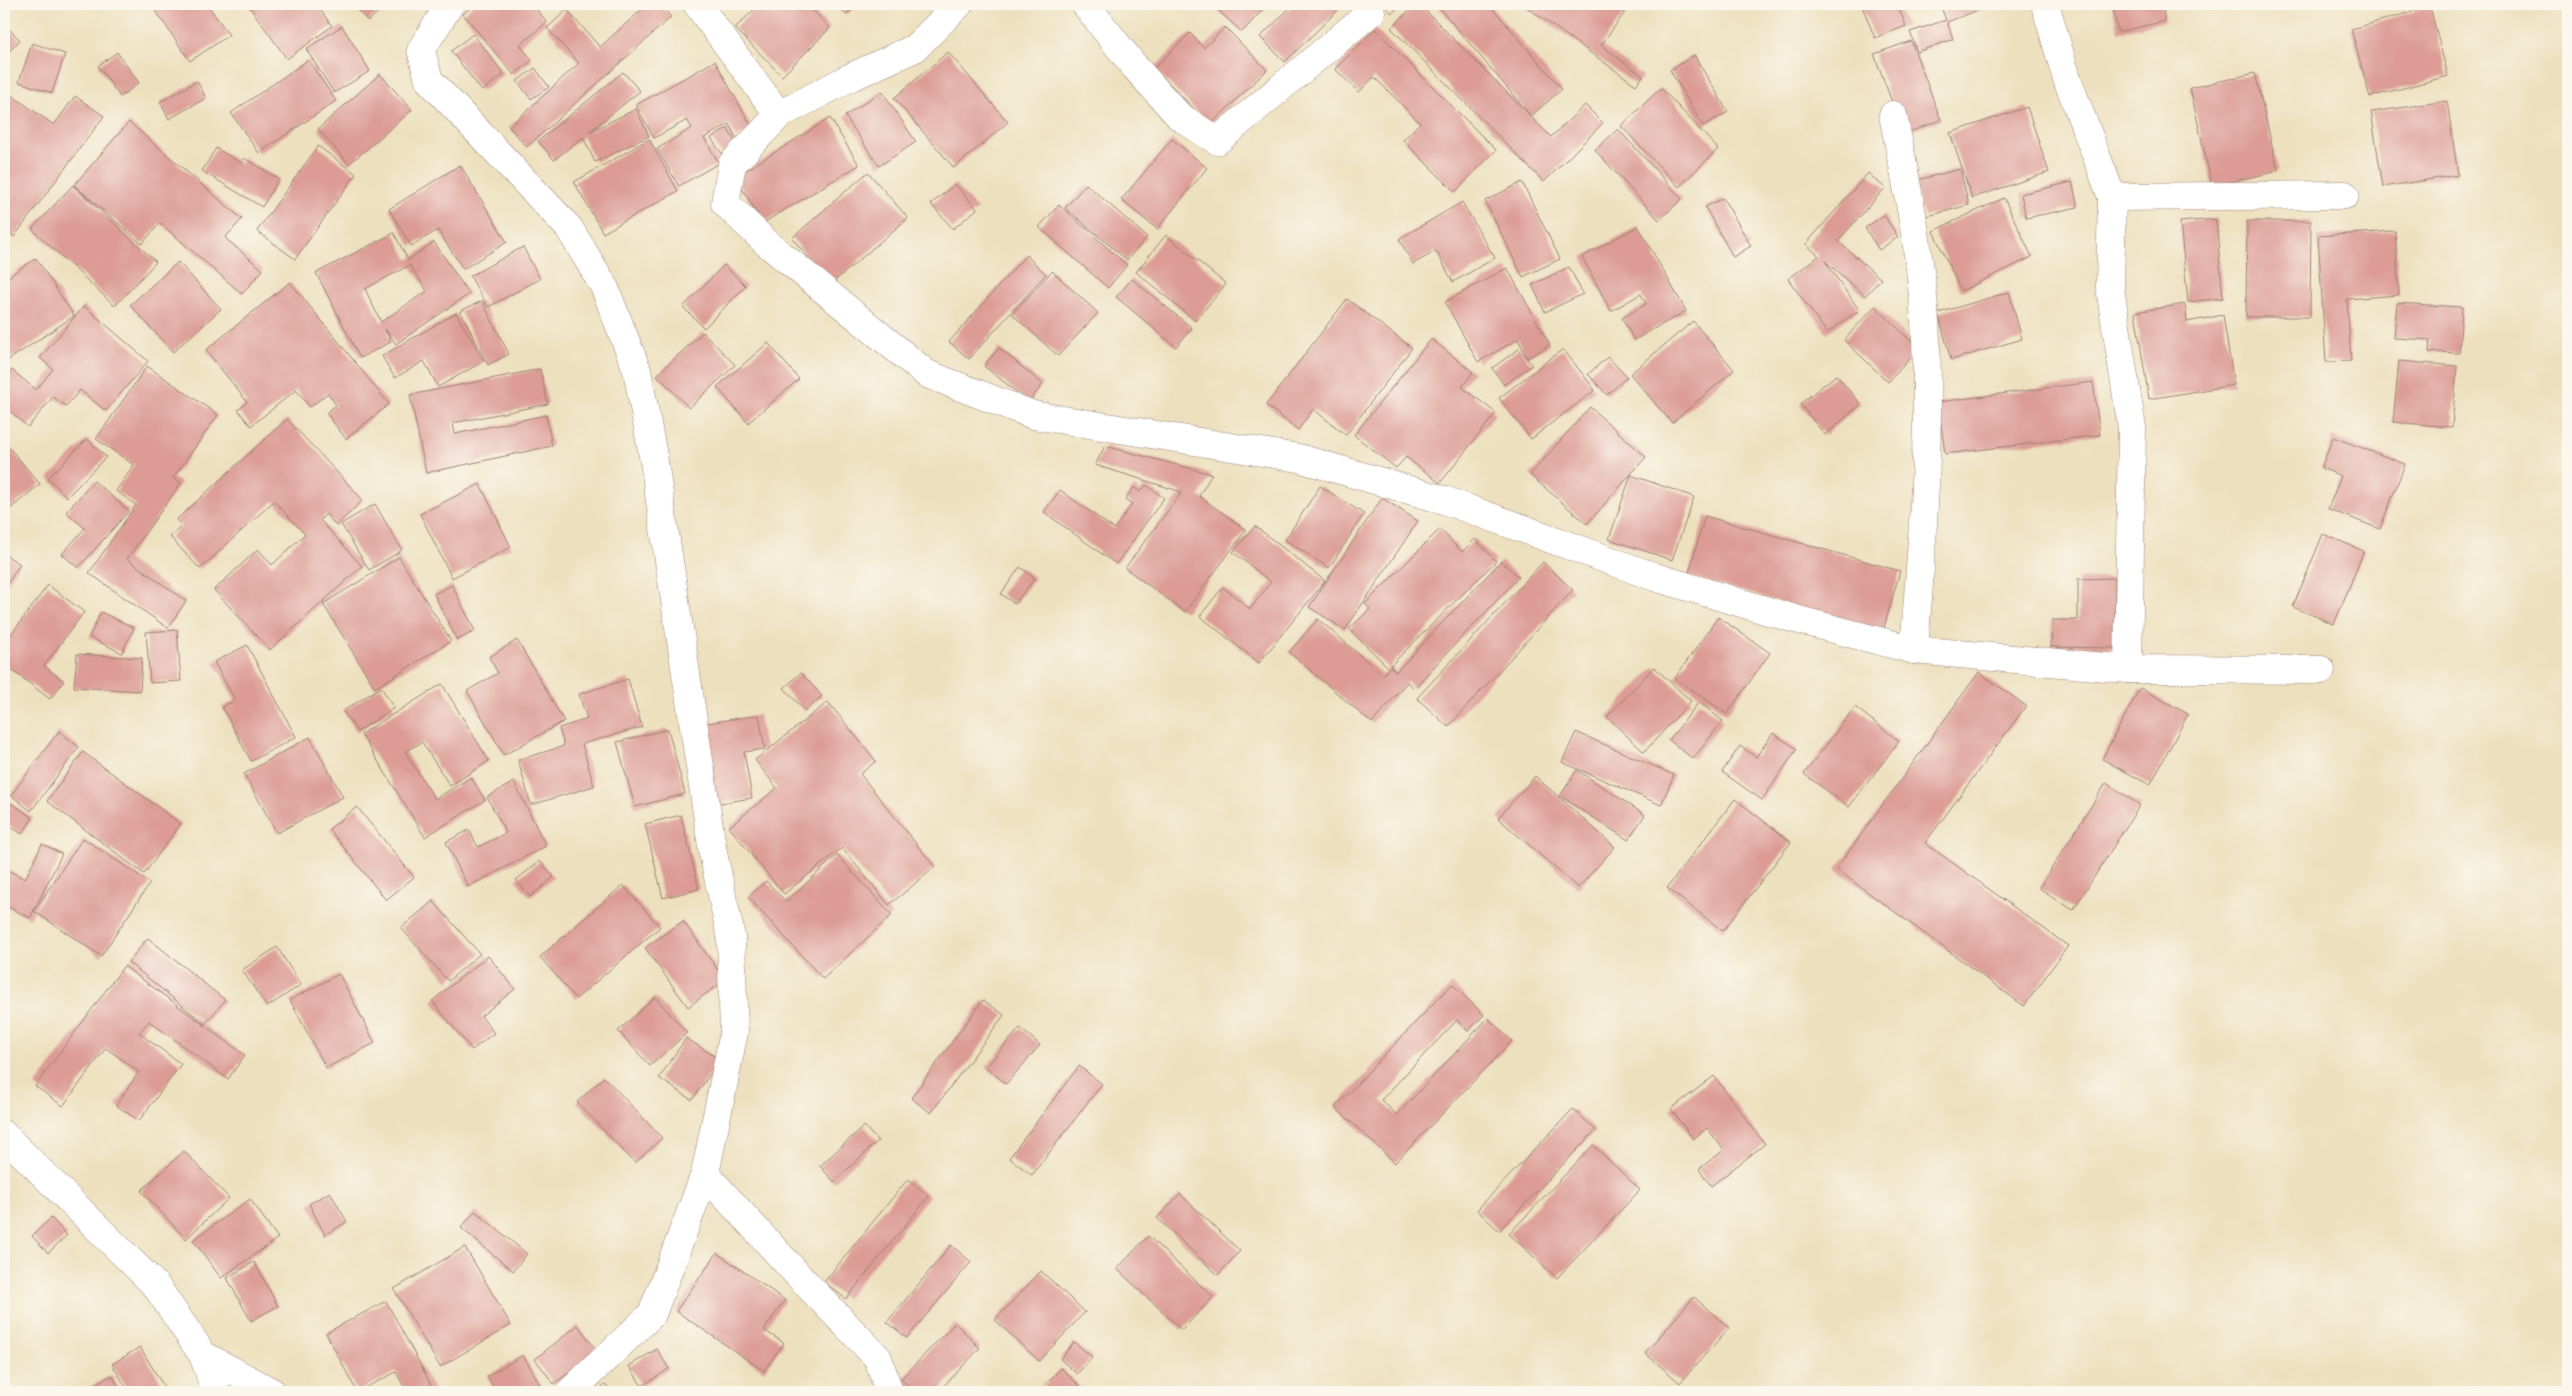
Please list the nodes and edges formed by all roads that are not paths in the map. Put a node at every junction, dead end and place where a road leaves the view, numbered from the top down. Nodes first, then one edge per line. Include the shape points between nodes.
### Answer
1 (450, 4) edge
2 (697, 4) edge
3 (959, 4) edge
4 (1085, 4) edge
5 (2045, 4) edge
6 (1371, 12) dead end
7 (1893, 115) dead end
8 (779, 116) junction
9 (2345, 195) dead end
10 (2112, 197) junction
11 (1914, 650) junction
12 (2128, 669) junction
13 (2321, 670) dead end
14 (4, 1135) edge
15 (706, 1174) junction
16 (203, 1355) junction
17 (216, 1392) edge
18 (272, 1392) edge
19 (570, 1392) edge
20 (889, 1392) edge

1 - 15 street via 421,50 429,80 569,228 604,286 638,370 713,853 731,937 734,1032
2 - 8 street
3 - 8 street via 915,48 849,78
4 - 6 street via 1179,116 1217,141
5 - 10 street via 2066,79
7 - 11 street via 1912,209 1926,339 1925,505
8 - 11 street via 732,164 725,203 769,246 927,374 1033,415 1299,458 1444,500 1655,577
9 - 10 street
10 - 12 street via 2110,288 2132,428
11 - 12 street
12 - 13 street
14 - 16 street via 156,1286
15 - 19 street via 652,1314
15 - 20 street via 878,1358
16 - 17 street
16 - 18 street

